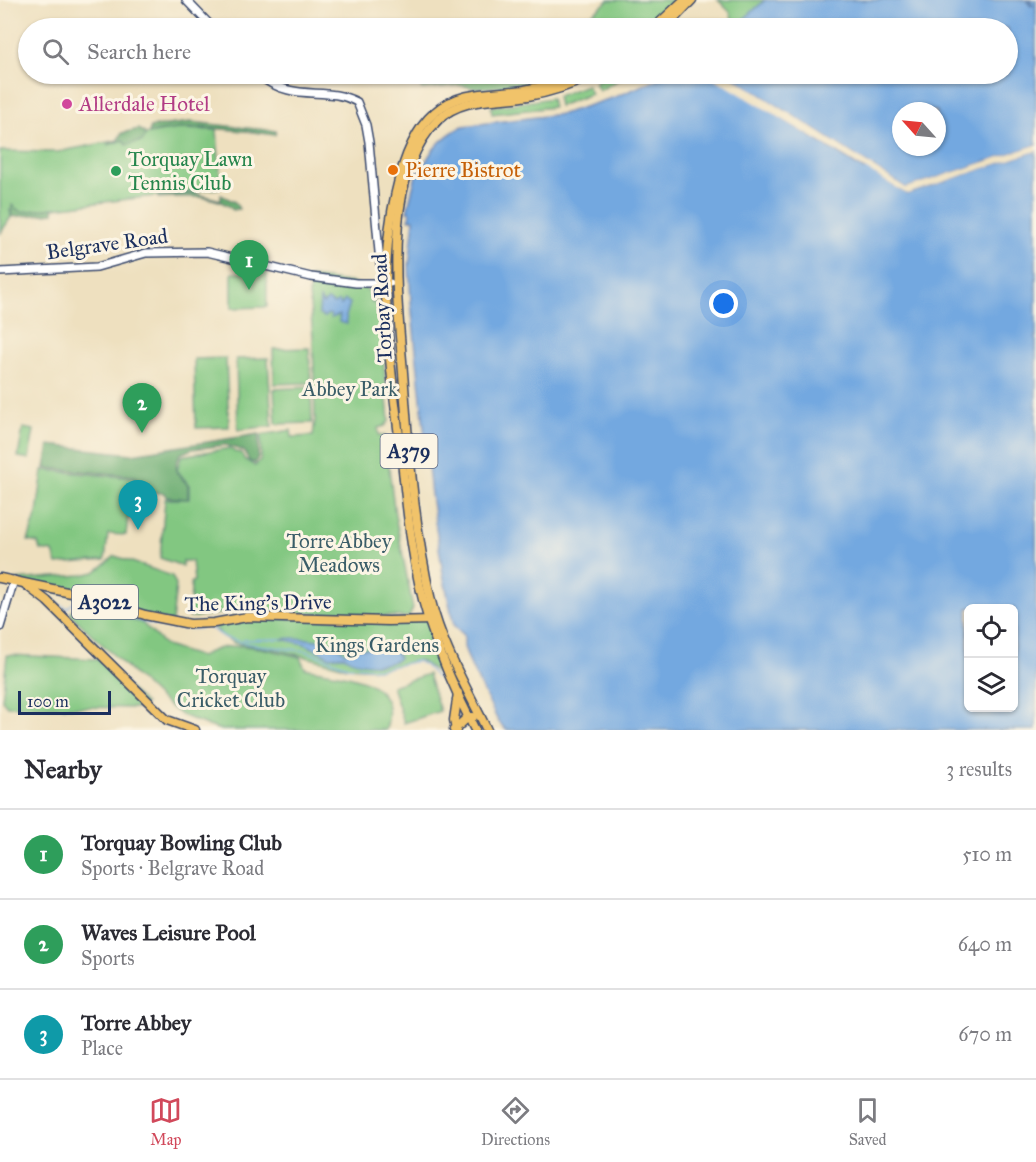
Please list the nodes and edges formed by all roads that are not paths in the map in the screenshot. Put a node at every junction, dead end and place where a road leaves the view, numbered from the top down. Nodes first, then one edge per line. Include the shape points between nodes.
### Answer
1 (186, 0) edge
2 (684, 0) edge
3 (692, 0) edge
4 (203, 18) edge
5 (665, 18) edge
6 (675, 18) edge
7 (274, 84) edge
8 (548, 84) edge
9 (570, 84) edge
10 (0, 272) edge
11 (396, 282) junction
12 (386, 284) junction
13 (0, 578) edge
14 (14, 580) junction
15 (433, 620) junction
16 (0, 627) edge
17 (458, 693) junction
18 (480, 716) junction
19 (468, 717) junction
20 (455, 729) edge
21 (195, 730) edge
22 (476, 730) edge
23 (487, 730) edge

1 - 4 street
2 - 5 main road
3 - 6 main road
7 - 12 street via 284,90 357,102 366,125 380,263
8 - 12 main road, Torbay Road / A379 via 470,95 434,112 418,132 400,172
9 - 11 main road, Torbay Road / A379 via 452,108 429,129 416,152 402,195
10 - 12 street, Belgrave Road via 97,267 146,253 207,252 311,277
11 - 12 street, Belgrave Road
11 - 15 main road, Torbay Road / A379 via 412,485
12 - 15 main road, Torbay Road / A379 via 408,517
13 - 14 main road, A3022
14 - 15 main road, The King's Drive / A3022 via 190,624 247,617
14 - 16 street
14 - 21 main road, A3022 via 30,586 47,601 167,720
15 - 17 main road, Torbay Road
15 - 18 main road, Torbay Road
17 - 19 main road, Torbay Road
17 - 20 main road
18 - 19 main road
18 - 22 main road
18 - 23 main road, Torbay Road
19 - 20 main road
19 - 22 main road, Torbay Road

